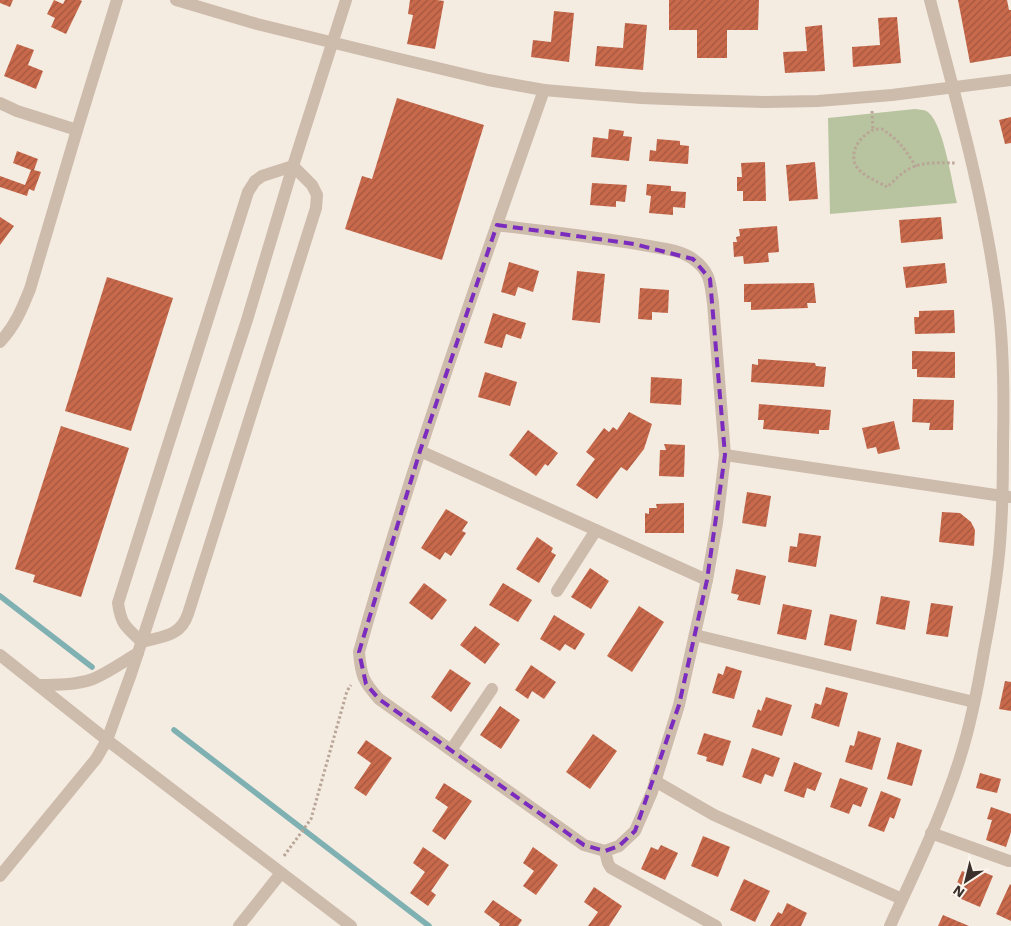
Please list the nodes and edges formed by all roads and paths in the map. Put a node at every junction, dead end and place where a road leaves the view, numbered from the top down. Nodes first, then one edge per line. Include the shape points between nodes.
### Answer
1 (118, 0) edge
2 (176, 0) edge
3 (346, 0) edge
4 (930, 0) edge
5 (332, 43) junction
6 (1011, 80) edge
7 (953, 86) junction
8 (544, 90) junction
9 (0, 103) edge
10 (77, 130) junction
11 (972, 164) junction
12 (292, 166) junction
13 (916, 167) junction
14 (497, 225) junction
15 (0, 342) edge
16 (420, 451) junction
17 (725, 455) junction
18 (1007, 496) edge
19 (596, 530) junction
20 (707, 580) junction
21 (557, 592) dead end
22 (694, 635) junction
23 (140, 648) junction
24 (0, 655) edge
25 (360, 669) junction
26 (38, 685) junction
27 (492, 690) dead end
28 (974, 702) junction
29 (108, 740) junction
30 (451, 750) junction
31 (655, 781) junction
32 (931, 833) junction
33 (604, 851) junction
34 (1009, 861) dead end
35 (279, 871) junction
36 (0, 876) edge
37 (902, 900) junction
38 (239, 926) edge
39 (351, 926) edge
40 (716, 926) edge
41 (890, 926) edge

1 - 10 street
2 - 5 street
3 - 5 street
4 - 7 street
5 - 8 street
5 - 12 street
6 - 7 street
7 - 8 street via 892,95 766,102 641,98
7 - 11 street
8 - 14 street
9 - 10 street
10 - 15 street via 30,289 15,323
11 - 13 path via 940,162
11 - 18 street via 998,305
12 - 23 street via 247,320
12 - 23 street via 255,180 248,192 118,603 120,617
12 - 23 street via 312,185 316,208 184,623 175,632
13 - 13 path via 894,137 882,129 873,130 856,146 855,164 887,187 908,169
14 - 16 street
14 - 17 street via 677,252 692,258 703,268 710,279 713,303
16 - 19 street
16 - 25 street via 359,652
17 - 18 street
17 - 20 street
18 - 28 street via 991,617
19 - 20 street
19 - 21 street
20 - 22 street
22 - 28 street
22 - 31 street via 679,705
23 - 26 street via 114,668 91,680
23 - 29 street
24 - 26 street
25 - 30 street via 366,684 380,699
25 - 35 path via 347,691 310,819
26 - 29 street
27 - 30 street
28 - 32 street via 960,758
29 - 35 street
29 - 36 street
30 - 33 street via 584,845
31 - 33 street via 636,831 619,846
31 - 37 street via 714,815
32 - 34 street
32 - 37 street
33 - 40 street via 612,868
35 - 38 street
35 - 39 street
37 - 41 street

